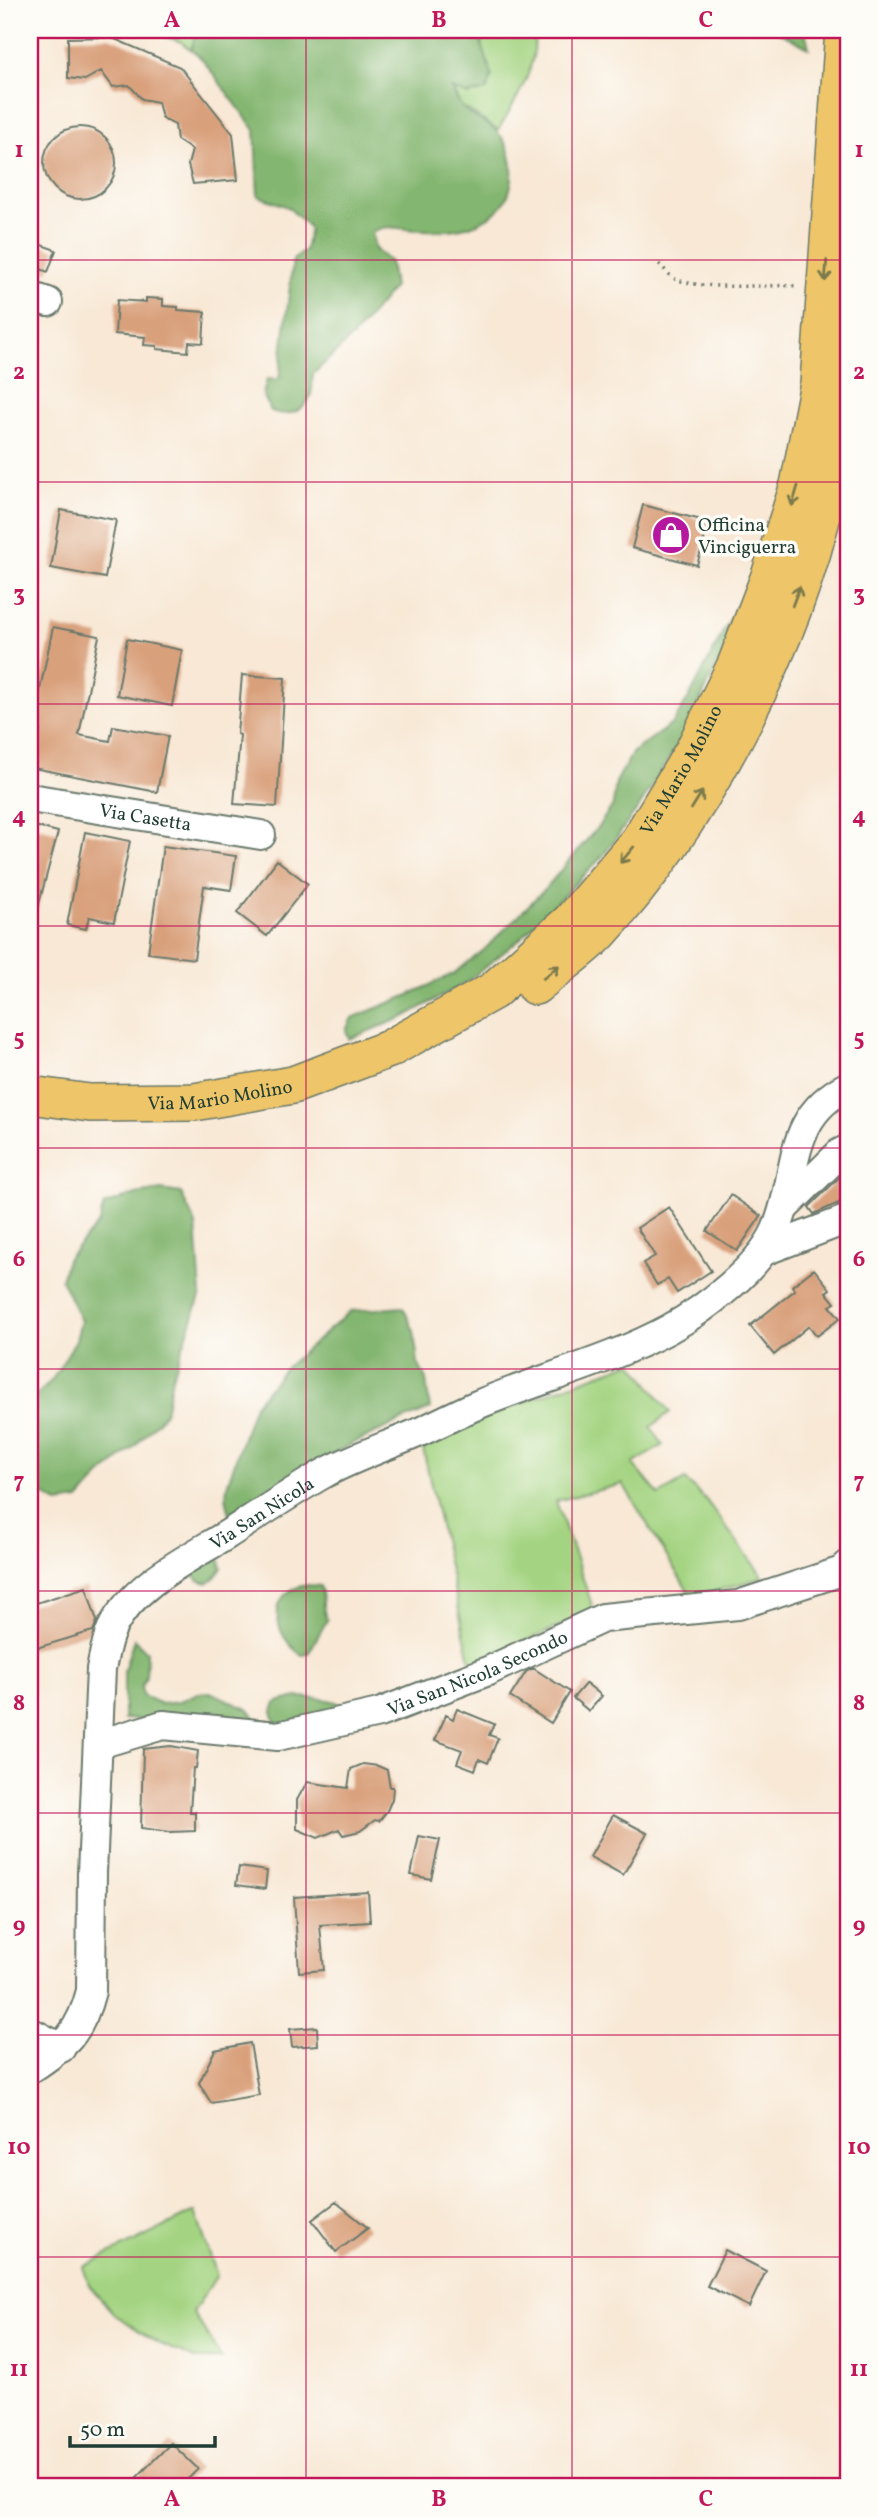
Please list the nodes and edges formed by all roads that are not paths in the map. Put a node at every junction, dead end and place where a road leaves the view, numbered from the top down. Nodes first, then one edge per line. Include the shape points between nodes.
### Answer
1 (816, 30) edge
2 (844, 30) edge
3 (848, 67) edge
4 (838, 105) junction
5 (848, 191) edge
6 (848, 317) edge
7 (30, 798) edge
8 (261, 835) dead end
9 (848, 1086) edge
10 (30, 1095) edge
11 (30, 1115) edge
12 (848, 1149) edge
13 (784, 1208) junction
14 (848, 1219) edge
15 (764, 1251) junction
16 (848, 1565) edge
17 (99, 1744) junction
18 (30, 2032) edge
19 (61, 2048) junction
20 (30, 2069) edge

1 - 4 main road
2 - 4 main road
3 - 4 main road
4 - 5 main road
4 -> 10 main road, Via Mario Molino via 818,383 799,485 736,665 694,750 639,841 571,921 493,991 389,1049 293,1085 194,1102 90,1103
11 -> 6 main road, Via Mario Molino via 89,1122 197,1121 306,1102 409,1065 512,1005 598,933 664,855 723,758 768,671 805,573 829,485 843,399
7 - 8 street, Via Casetta
9 - 13 street via 809,1118 795,1153
12 - 13 street
13 - 15 street, Via San Nicola
14 - 15 street
15 - 17 street, Via San Nicola via 728,1288 669,1329 477,1405 325,1473 163,1576 122,1612 105,1644
16 - 17 street, Via San Nicola Secondo via 842,1571 738,1605 603,1618 488,1671 379,1713 278,1736 163,1725
17 - 19 street, Via San Nicola via 91,1990 80,2023
18 - 19 street
19 - 20 street, Via San Nicola

